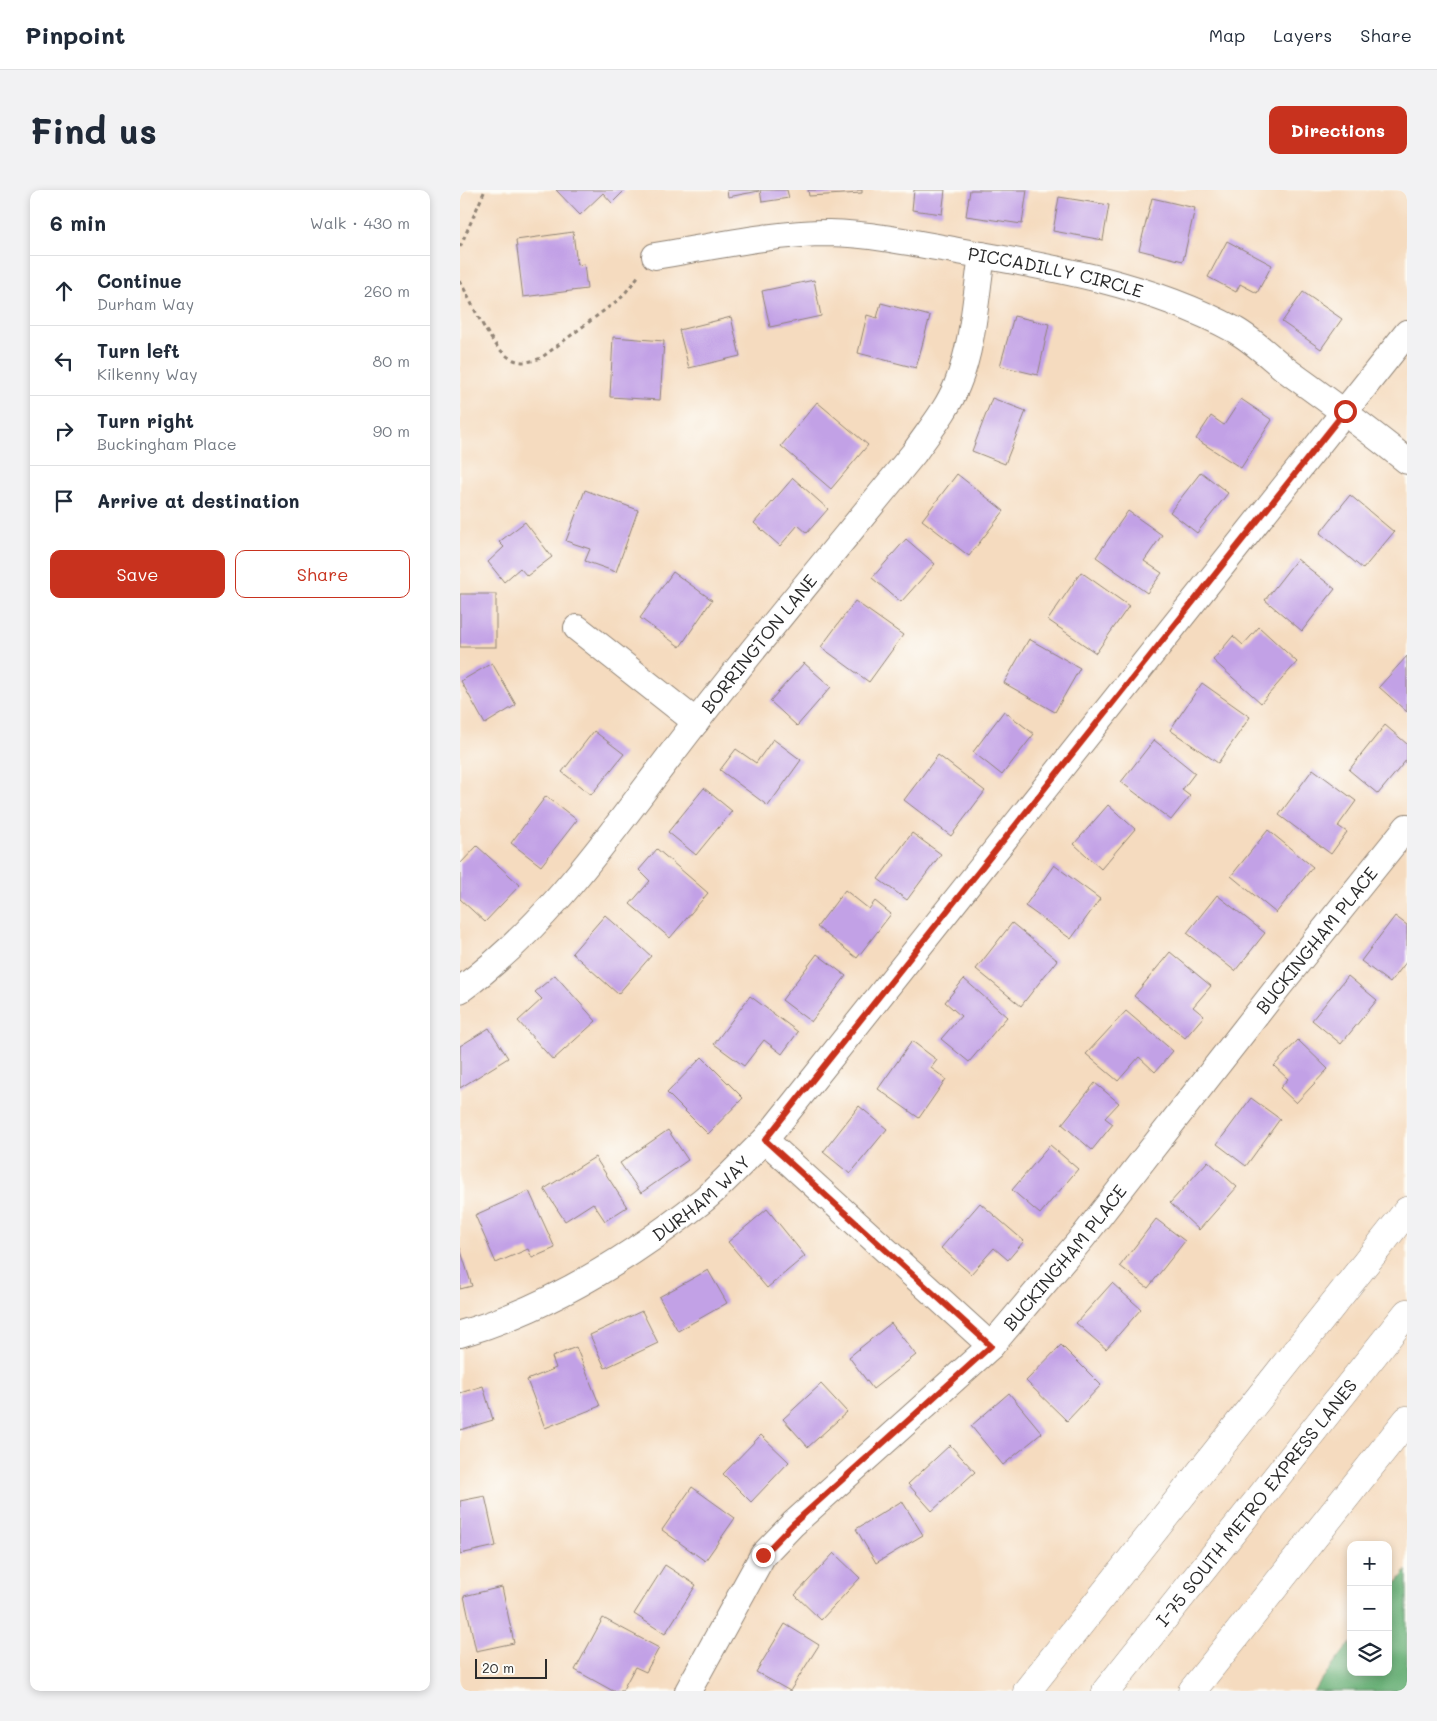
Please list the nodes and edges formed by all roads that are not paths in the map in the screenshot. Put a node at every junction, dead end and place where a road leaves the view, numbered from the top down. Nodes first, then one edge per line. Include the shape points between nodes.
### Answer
1 (982, 255) junction
2 (655, 256) road end
3 (1407, 333) edge
4 (1345, 411) junction
5 (1407, 461) edge
6 (578, 628) dead end
7 (696, 722) junction
8 (1407, 827) edge
9 (460, 990) edge
10 (765, 1140) junction
11 (1407, 1211) edge
12 (1407, 1313) edge
13 (460, 1334) edge
14 (991, 1346) junction
15 (1407, 1420) edge
16 (688, 1691) edge
17 (1028, 1691) edge
18 (1106, 1691) edge
19 (1192, 1691) edge

1 - 2 street, PICCADILLY CIRCLE via 866,235 826,233
1 - 4 street, PICCADILLY CIRCLE via 1109,281 1183,305 1237,331
1 - 7 street, BORRINGTON LANE via 958,384 940,417
3 - 4 street, DURHAM WAY
4 - 5 street, PICCADILLY CIRCLE
4 - 10 street, DURHAM WAY
6 - 7 street
7 - 9 street, BORRINGTON LANE via 555,903 490,968
8 - 14 street, BUCKINGHAM PLACE via 1083,1237
10 - 13 street, DURHAM WAY via 703,1200 627,1255 562,1293 485,1327
10 - 14 street
11 - 17 highway
12 - 18 highway, I-75 SOUTH METRO EXPRESS LANES
14 - 16 street, BUCKINGHAM PLACE via 793,1524 763,1555
15 - 19 highway

